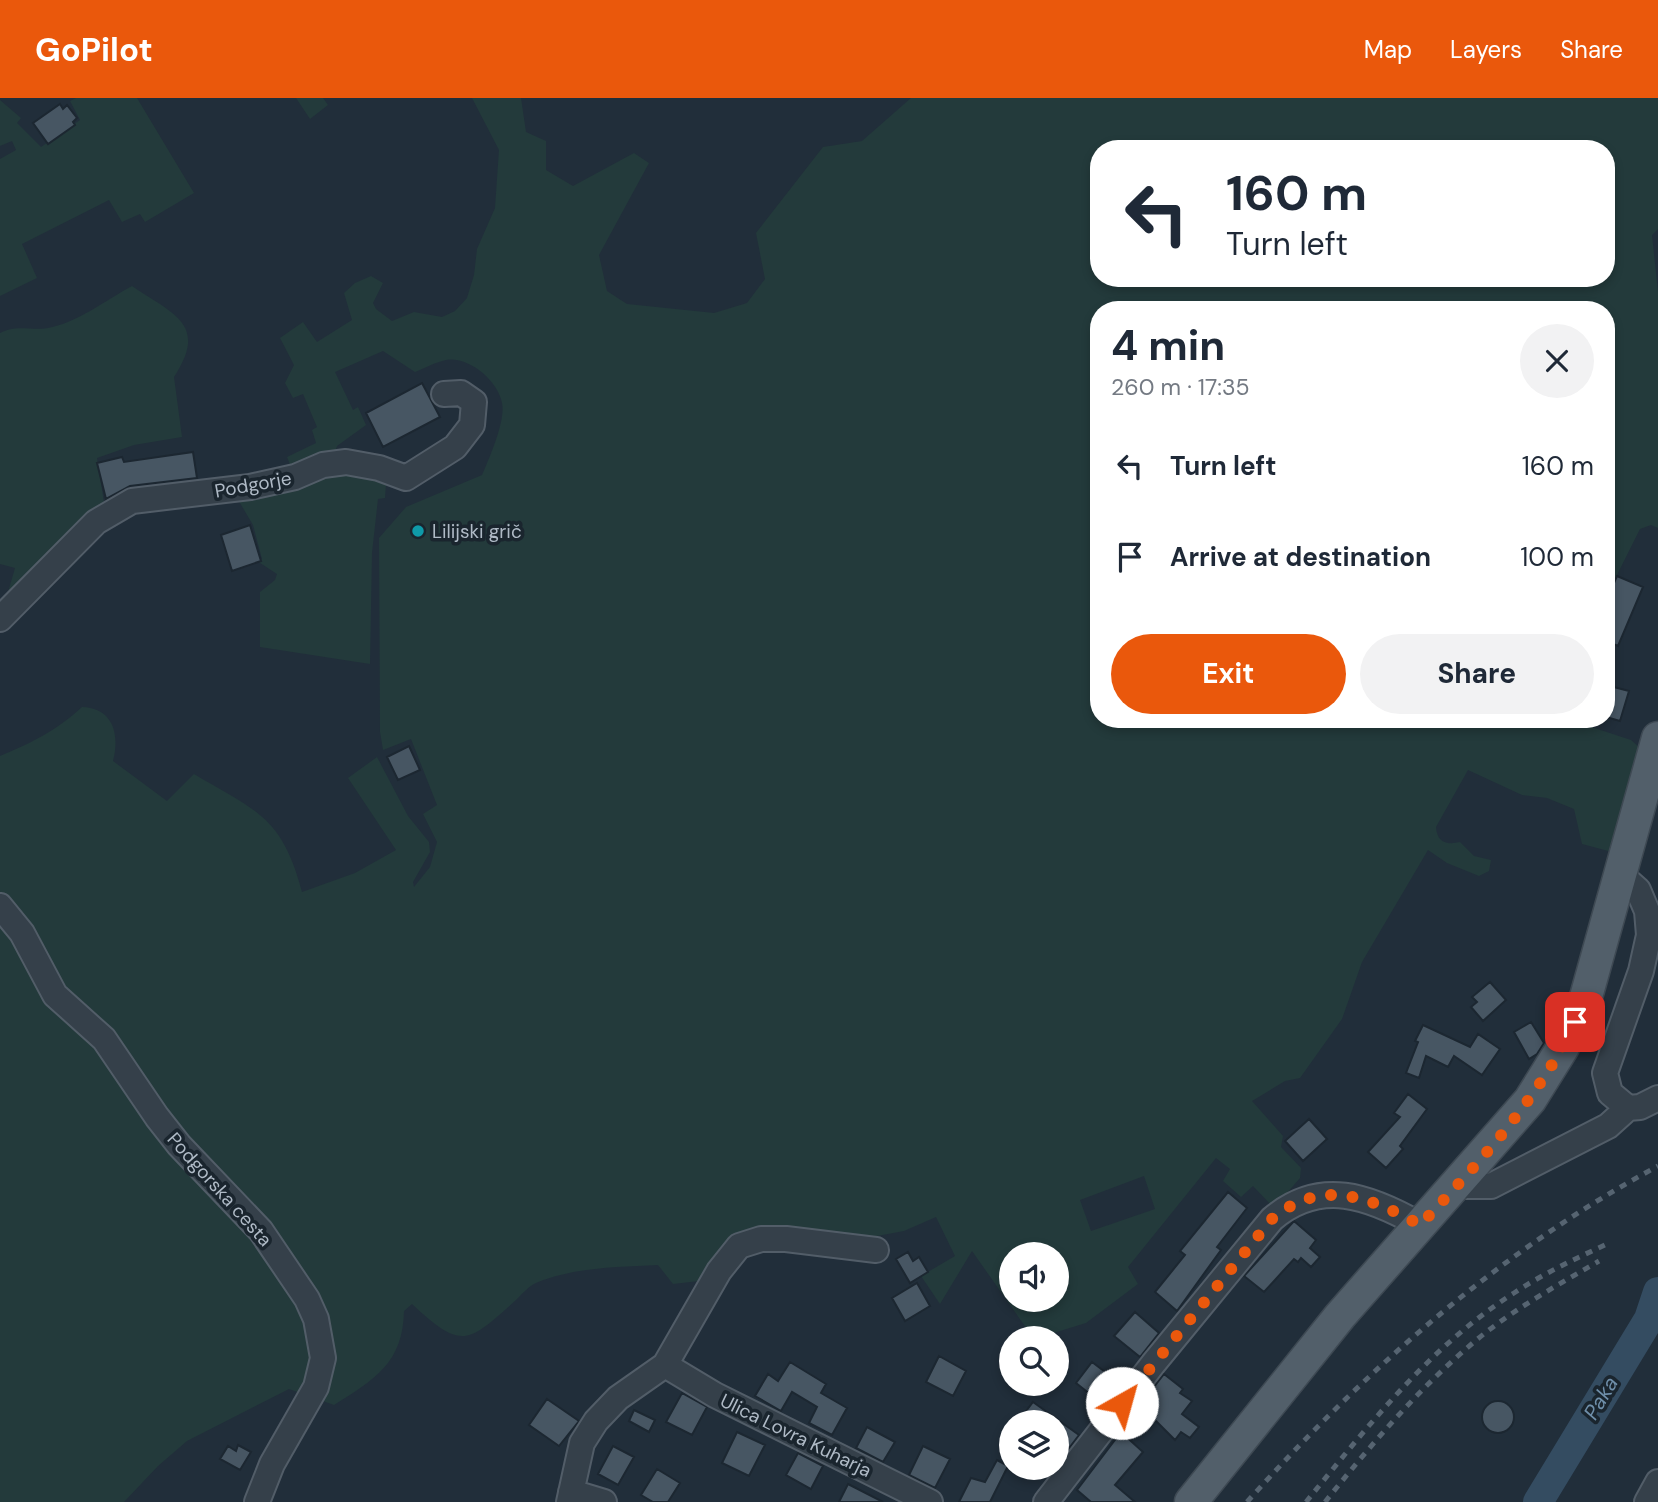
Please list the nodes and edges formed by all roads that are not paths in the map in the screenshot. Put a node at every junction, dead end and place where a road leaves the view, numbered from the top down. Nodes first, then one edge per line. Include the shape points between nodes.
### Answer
1 (444, 394) dead end
2 (0, 619) edge
3 (1658, 738) edge
4 (1620, 874) junction
5 (0, 906) edge
6 (1646, 1102) edge
7 (1455, 1186) junction
8 (1420, 1225) junction
9 (876, 1250) dead end
10 (665, 1365) junction
11 (1658, 1482) edge
12 (570, 1497) edge
13 (257, 1502) edge
14 (604, 1502) edge
15 (930, 1502) edge
16 (1046, 1502) edge
17 (1191, 1502) edge
18 (1647, 1502) edge

1 - 2 street, Podgorje via 461,393 474,402 472,425 455,447 406,478 346,461 250,487 132,501 96,522
3 - 4 main road
4 - 6 street via 1638,890 1647,911 1649,935 1605,1073 1610,1093
4 - 7 main road via 1586,997 1563,1047 1530,1100
5 - 13 street, Podgorska cesta via 22,933 55,995 104,1039 179,1145 261,1231 316,1319 323,1358 316,1387 272,1464
6 - 7 street via 1491,1186
7 - 8 main road
8 - 16 street via 1375,1203 1327,1194 1291,1203 1272,1219 1153,1364
8 - 17 main road via 1340,1316
9 - 10 street via 786,1239 761,1239 739,1246 719,1271
10 - 12 street via 618,1398 596,1421 582,1443
10 - 15 street, Ulica Lovra Kuharja via 715,1395
11 - 18 street
12 - 14 street

